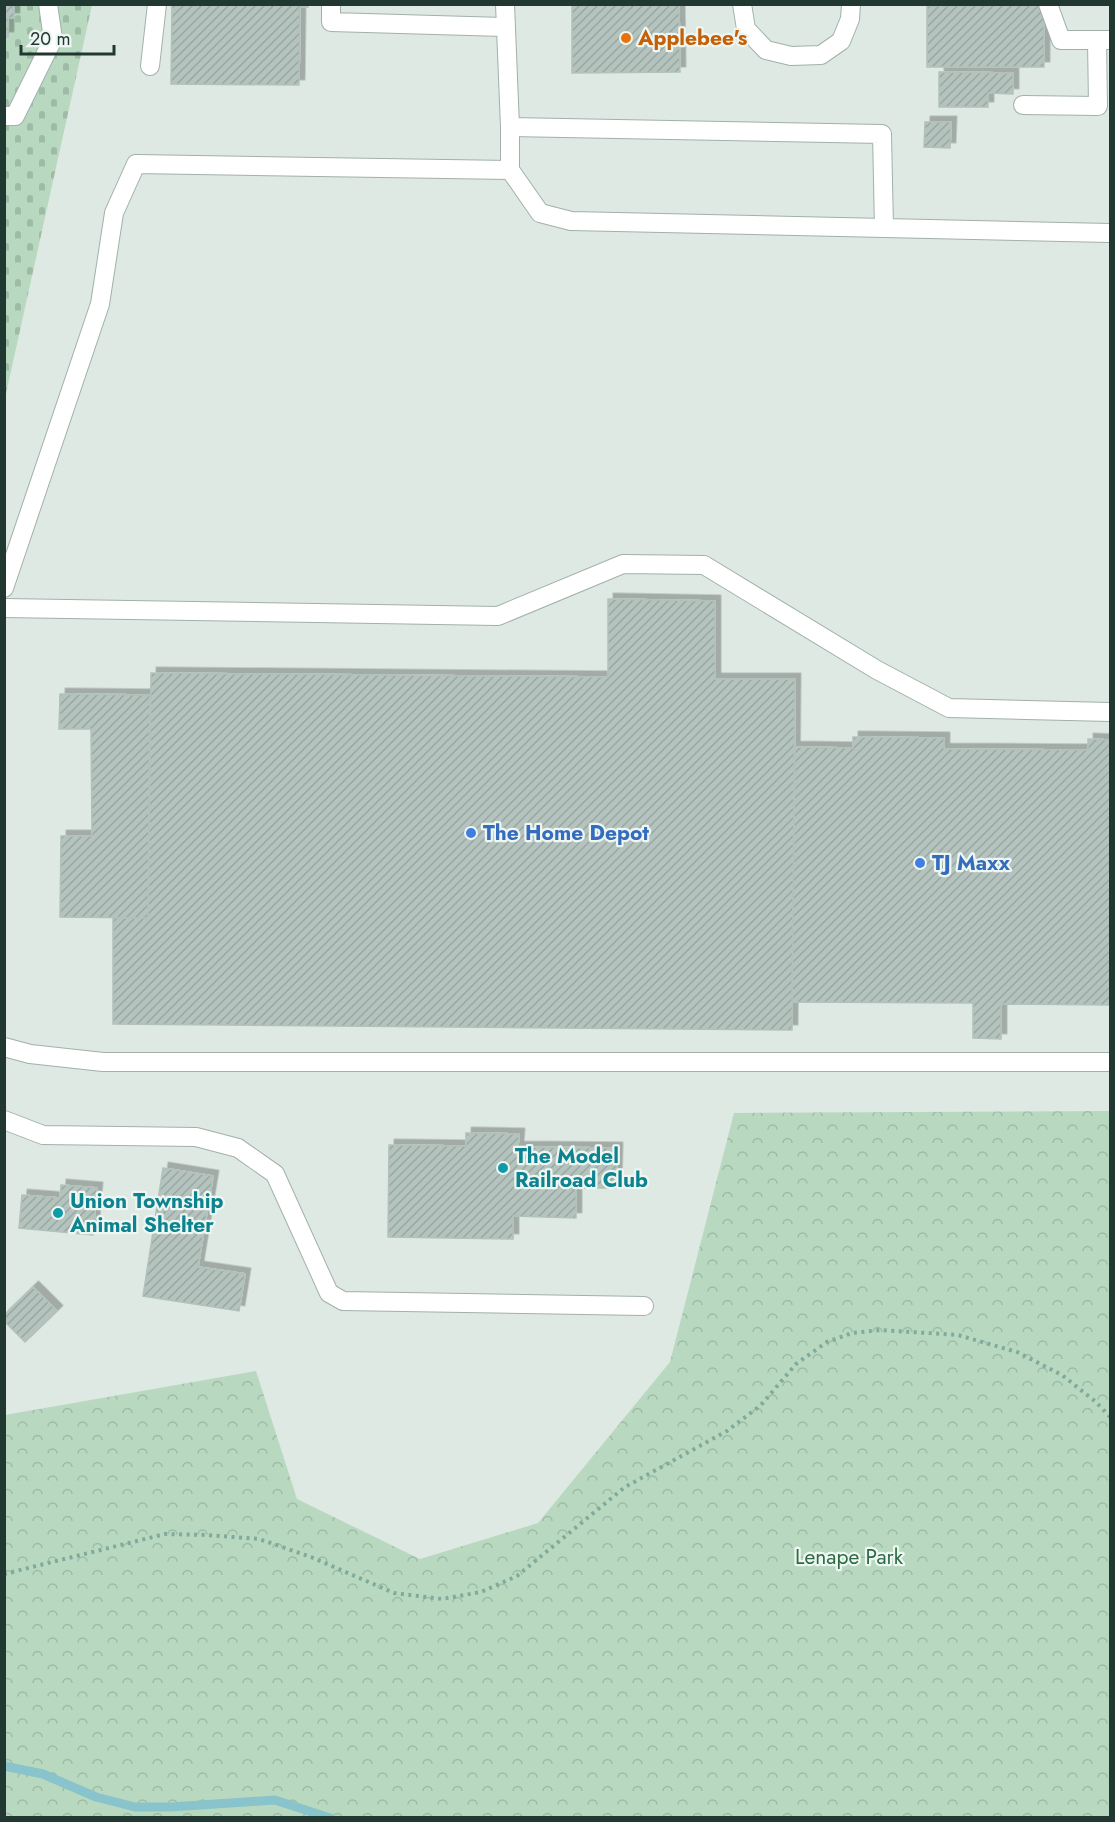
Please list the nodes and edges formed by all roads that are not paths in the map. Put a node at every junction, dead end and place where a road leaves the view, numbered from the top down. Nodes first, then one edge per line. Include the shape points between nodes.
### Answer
1 (48, 4) edge
2 (157, 4) edge
3 (331, 4) edge
4 (505, 4) edge
5 (742, 4) edge
6 (851, 4) edge
7 (1048, 4) edge
8 (504, 27) junction
9 (1104, 40) edge
10 (150, 66) dead end
11 (1023, 105) dead end
12 (4, 116) edge
13 (510, 128) junction
14 (510, 170) junction
15 (884, 228) junction
16 (1110, 233) edge
17 (4, 588) edge
18 (4, 608) edge
19 (1110, 712) edge
20 (4, 1047) edge
21 (1110, 1062) edge
22 (4, 1120) edge
23 (644, 1306) dead end

1 - 12 street via 53,39 15,116
2 - 10 street
3 - 8 street via 331,22
4 - 8 street
5 - 6 street via 746,29 766,50 792,56 821,55 841,41
7 - 9 street via 1061,40
8 - 13 street
9 - 11 street via 1098,106
13 - 14 street
13 - 15 street via 882,134
14 - 15 street via 540,213 571,221
14 - 17 street via 136,164 114,213 100,304
15 - 16 street
18 - 19 street via 498,616 623,564 704,565 877,670 949,708
20 - 21 street via 30,1054 103,1062
22 - 23 street via 43,1135 196,1137 238,1148 275,1174 329,1293 344,1301

